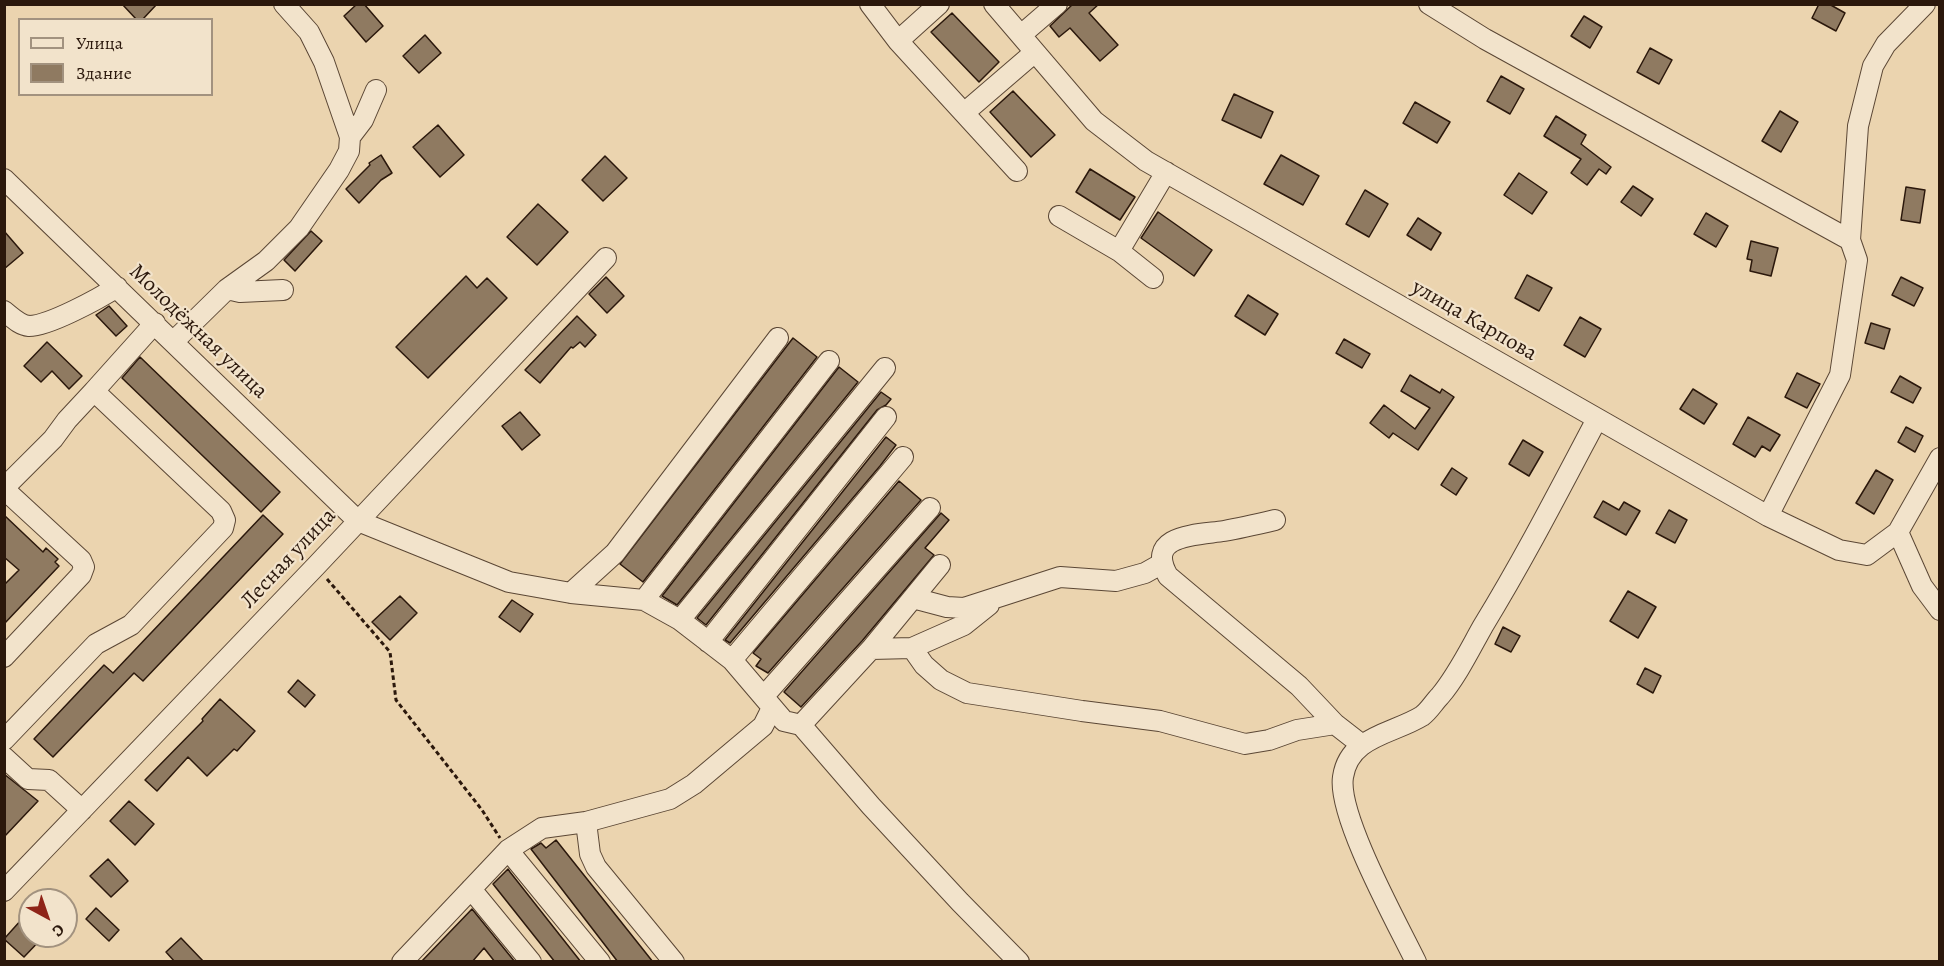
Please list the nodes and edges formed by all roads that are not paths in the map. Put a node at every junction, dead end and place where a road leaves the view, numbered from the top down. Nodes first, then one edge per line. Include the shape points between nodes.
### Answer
1 (284, 4) edge
2 (870, 4) edge
3 (939, 4) edge
4 (994, 4) edge
5 (1057, 4) edge
6 (1429, 4) edge
7 (1925, 4) edge
8 (1021, 35) junction
9 (898, 41) junction
10 (1035, 52) junction
11 (376, 90) dead end
12 (964, 113) junction
13 (350, 137) junction
14 (1017, 171) dead end
15 (1166, 172) junction
16 (4, 178) edge
17 (1059, 216) dead end
18 (1850, 240) junction
19 (1119, 251) junction
20 (606, 258) dead end
21 (1153, 278) dead end
22 (117, 287) junction
23 (227, 290) junction
24 (283, 290) dead end
25 (4, 312) edge
26 (155, 323) junction
27 (778, 338) dead end
28 (174, 341) junction
29 (829, 361) dead end
30 (885, 368) dead end
31 (94, 391) junction
32 (886, 417) dead end
33 (1597, 419) junction
34 (903, 457) dead end
35 (1940, 458) edge
36 (4, 488) edge
37 (930, 508) dead end
38 (1768, 516) junction
39 (1275, 520) dead end
40 (358, 521) junction
41 (1898, 532) junction
42 (1161, 564) junction
43 (940, 565) dead end
44 (571, 593) junction
45 (913, 598) junction
46 (999, 598) junction
47 (644, 600) junction
48 (1940, 610) edge
49 (680, 620) junction
50 (708, 642) junction
51 (912, 648) junction
52 (871, 649) junction
53 (4, 657) edge
54 (732, 660) junction
55 (768, 702) junction
56 (1335, 724) junction
57 (801, 725) junction
58 (4, 740) edge
59 (1362, 745) junction
60 (4, 757) edge
61 (82, 810) junction
62 (586, 822) junction
63 (508, 850) junction
64 (471, 889) junction
65 (4, 891) edge
66 (402, 962) edge
67 (531, 962) edge
68 (600, 962) edge
69 (674, 962) edge
70 (1019, 962) edge
71 (1416, 962) edge

1 - 13 street via 309,32 324,62
2 - 9 street
3 - 9 street
4 - 8 street, улица Карпова
5 - 8 street
6 - 18 street via 1485,39
7 - 18 street via 1886,44 1874,66 1858,126
8 - 10 street, улица Карпова
9 - 12 street
10 - 12 street
10 - 15 street, улица Карпова via 1094,121
11 - 13 street via 363,120
12 - 14 street
13 - 23 street via 349,151 339,170 299,228 266,261
15 - 19 street
15 - 33 street, улица Карпова
16 - 22 street, Молодёжная улица
17 - 19 street
18 - 38 street via 1857,260 1840,375
19 - 21 street
20 - 40 street, Лесная улица
22 - 25 street via 44,323 20,324
22 - 26 street, Молодёжная улица
23 - 24 street
23 - 28 street
26 - 28 street, Молодёжная улица
26 - 31 street
27 - 44 street via 615,553
28 - 40 street, Молодёжная улица
29 - 47 street
30 - 49 street
31 - 36 street via 53,440
31 - 58 street via 221,511 223,528 131,625 96,644
32 - 50 street
33 - 38 street, улица Карпова
33 - 59 street via 1521,565 1444,691 1423,715 1377,734
34 - 54 street
35 - 41 street, улица Карпова
36 - 53 street via 84,567 81,575
37 - 55 street
38 - 41 street, улица Карпова via 1839,550 1867,555
39 - 42 street via 1173,540 1163,550
40 - 44 street via 509,582
40 - 61 street, Лесная улица
41 - 48 street via 1922,586
42 - 46 street via 1145,573 1116,580 1060,577
42 - 56 street via 1167,576 1299,686
43 - 45 street
44 - 47 street
45 - 46 street via 964,608
45 - 52 street
46 - 51 street via 964,625
47 - 49 street
49 - 50 street
50 - 54 street
51 - 52 street
51 - 56 street via 941,680 967,693 1160,721 1245,744
52 - 57 street
54 - 55 street
55 - 57 street via 784,721
55 - 62 street via 763,726 694,784 670,799
56 - 59 street
57 - 70 street via 871,806
59 - 71 street via 1349,757 1343,777 1346,805 1357,838
60 - 61 street via 28,779 50,780
61 - 65 street, Лесная улица
62 - 63 street via 542,828
62 - 69 street via 590,854 596,867
63 - 64 street
63 - 68 street
64 - 66 street
64 - 67 street

